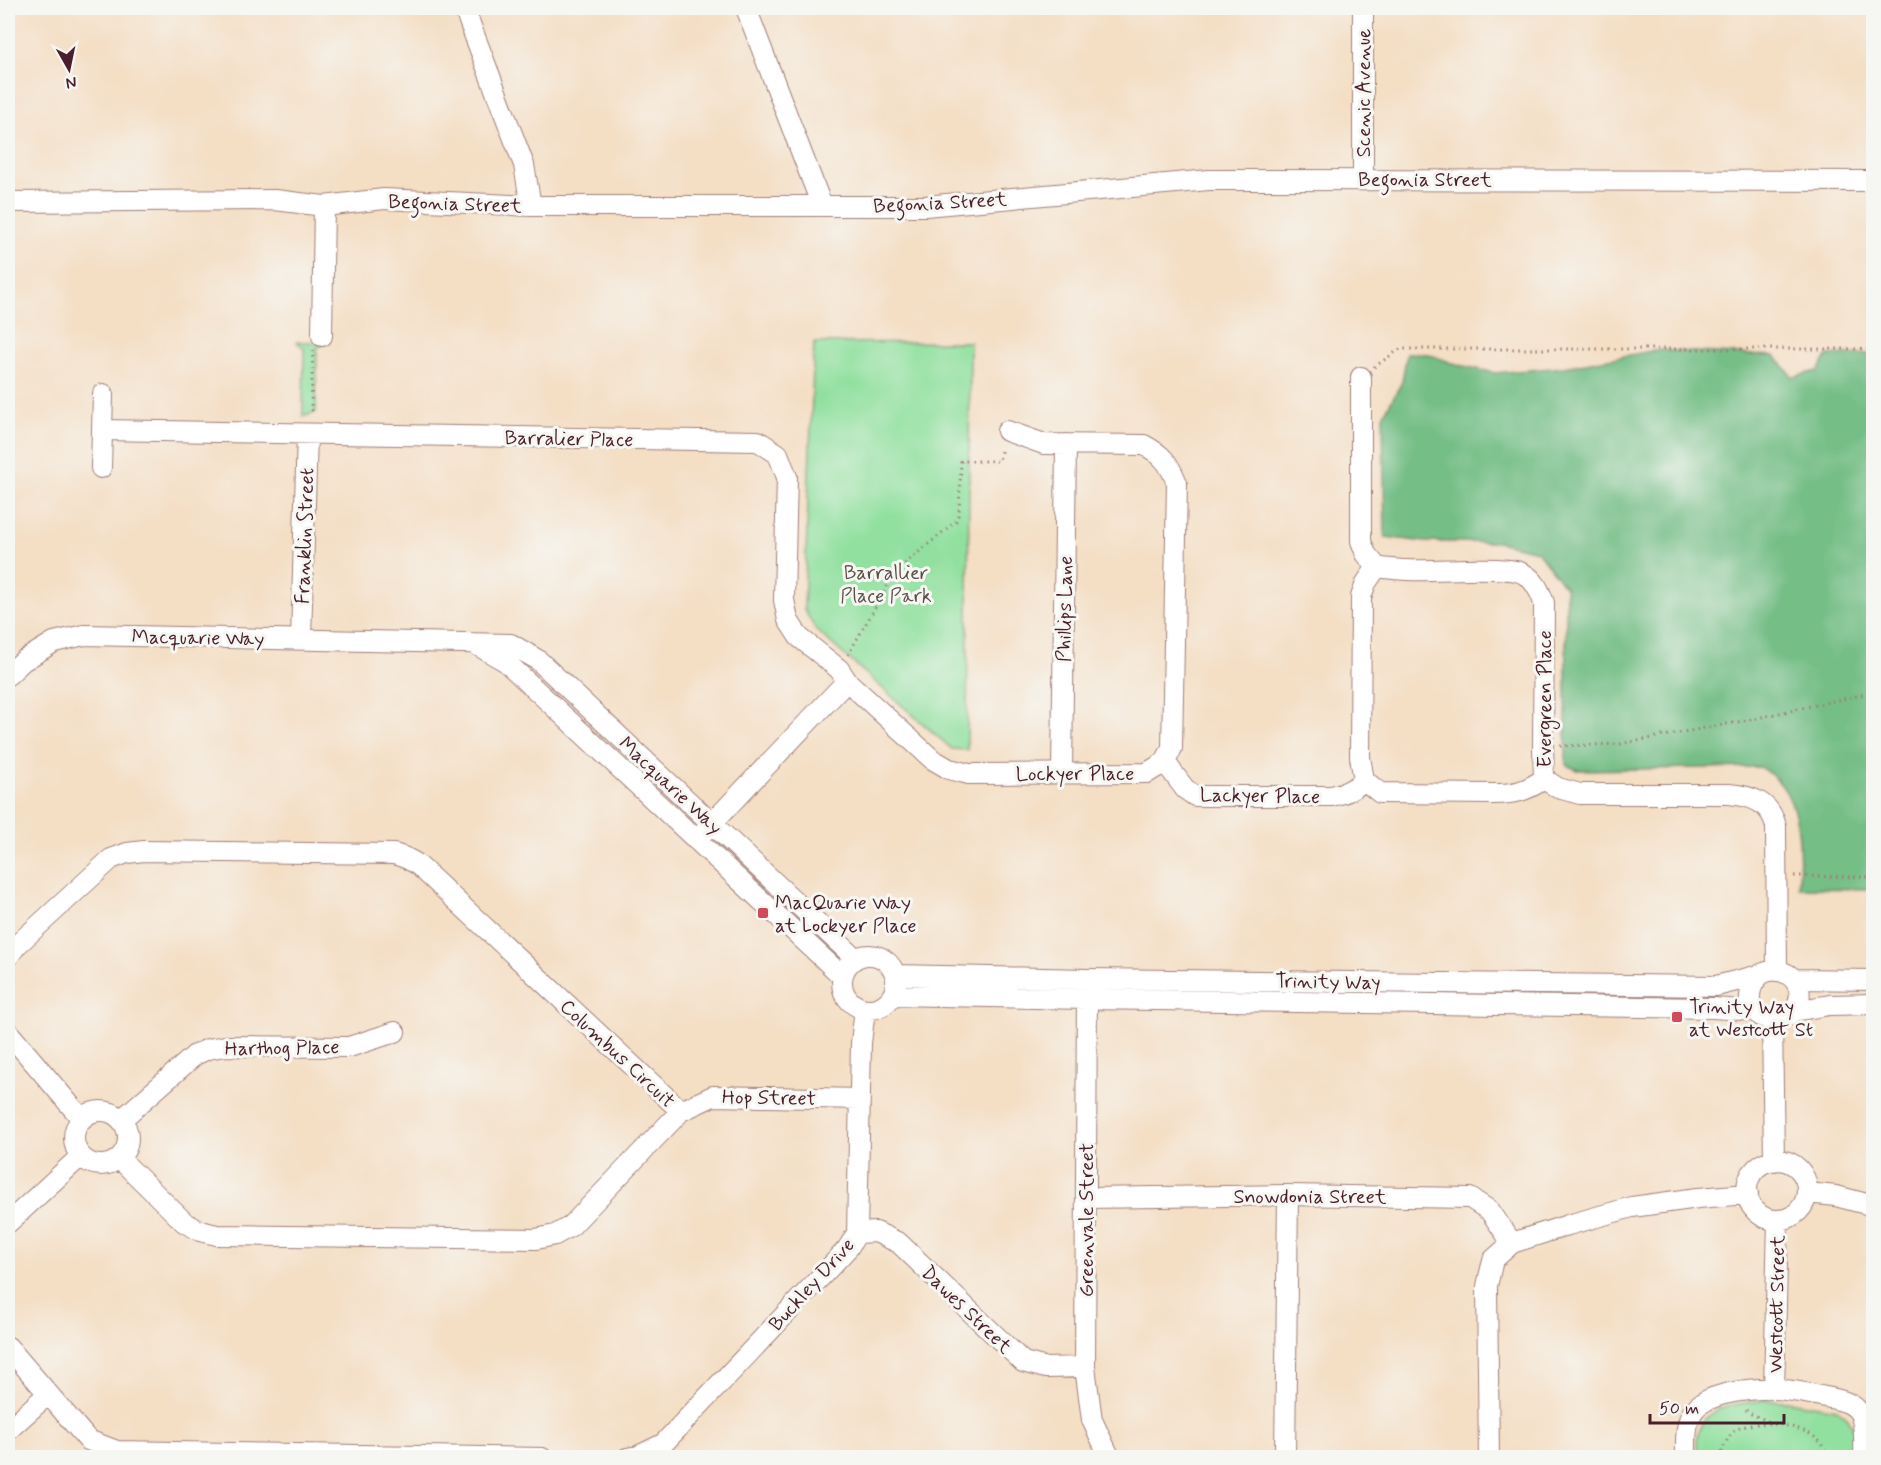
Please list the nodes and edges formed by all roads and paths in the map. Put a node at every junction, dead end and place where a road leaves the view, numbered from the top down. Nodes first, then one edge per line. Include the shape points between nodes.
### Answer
1 (464, 8) edge
2 (746, 8) edge
3 (1363, 8) edge
4 (1363, 179) junction
5 (1874, 181) edge
6 (8, 202) edge
7 (324, 206) junction
8 (531, 206) junction
9 (822, 206) junction
10 (322, 336) joint
11 (1874, 349) edge
12 (1361, 377) joint
13 (103, 394) dead end
14 (102, 430) junction
15 (1007, 431) joint
16 (313, 434) junction
17 (1066, 444) junction
18 (101, 468) dead end
19 (1377, 567) junction
20 (301, 639) junction
21 (472, 642) junction
22 (8, 675) edge
23 (843, 675) junction
24 (1874, 692) edge
25 (1543, 747) junction
26 (1165, 762) junction
27 (1062, 773) junction
28 (1544, 779) junction
29 (1364, 780) junction
30 (712, 823) junction
31 (696, 840) junction
32 (1775, 877) junction
33 (1874, 877) edge
34 (8, 957) edge
35 (855, 958) junction
36 (895, 975) junction
37 (1777, 975) junction
38 (842, 976) junction
39 (1088, 979) junction
40 (1874, 980) edge
41 (893, 994) junction
42 (1086, 999) junction
43 (1874, 1004) edge
44 (865, 1009) junction
45 (1794, 1011) junction
46 (1764, 1016) junction
47 (8, 1032) edge
48 (395, 1032) dead end
49 (860, 1099) junction
50 (681, 1111) junction
51 (82, 1119) junction
52 (121, 1120) junction
53 (81, 1156) junction
54 (119, 1158) junction
55 (1774, 1161) junction
56 (1807, 1193) junction
57 (1748, 1194) junction
58 (1288, 1195) junction
59 (1087, 1198) junction
60 (1874, 1206) edge
61 (1778, 1220) junction
62 (8, 1223) edge
63 (857, 1233) junction
64 (1512, 1244) junction
65 (8, 1347) edge
66 (1085, 1367) junction
67 (1774, 1389) junction
68 (1743, 1391) junction
69 (48, 1394) junction
70 (1774, 1424) junction
71 (8, 1430) edge
72 (635, 1457) edge
73 (542, 1458) edge
74 (1110, 1458) edge
75 (1286, 1458) edge
76 (1489, 1458) edge
77 (1686, 1458) edge
78 (1720, 1458) edge
79 (1827, 1458) edge
80 (1864, 1458) edge

1 - 8 street via 524,165
2 - 9 street
3 - 4 street, Scenic Avenue
4 - 5 street, Begonia Street
4 - 9 street, Begonia Street via 1209,180 925,206
6 - 7 street, Begonia Street via 275,200
7 - 8 street, Begonia Street via 384,199
7 - 10 street
8 - 9 street, Begonia Street
10 - 16 path via 313,340 311,409 319,420
11 - 12 path via 1400,349
12 - 19 street via 1361,541
13 - 14 street
14 - 16 street, Barralier Place
14 - 18 street
15 - 17 street via 1044,444
15 - 23 path via 999,461 961,461 956,521 896,571
16 - 20 street, Franklin Street
16 - 23 street, Barralier Place via 758,441 778,454 787,477 784,600 788,620 799,637
17 - 26 street via 1144,445 1170,465 1177,483 1172,748
17 - 27 street, Phillips Lane
19 - 25 street, Evergreen Place via 1511,570 1523,573 1539,588 1544,603
19 - 29 street via 1361,597 1360,757
20 - 21 street, Macquarie Way
20 - 22 street, Macquarie Way via 84,635 54,642
21 - 30 street, Macquarie Way via 511,644 538,660
21 - 31 street, Macquarie Way via 505,661
23 - 27 street, Lockyer Place via 932,759 949,770 969,774
23 - 30 street
24 - 25 path via 1620,744
25 - 28 street, Evergreen Place
26 - 27 street, Lockyer Place via 1148,773
26 - 29 street, Lackyer Place via 1195,796 1331,796 1346,793
28 - 29 street via 1511,794 1380,793
28 - 32 street, Evergreen Place via 1580,794 1729,794 1753,799 1764,805 1776,826
30 - 31 street
30 - 35 street, Macquarie Way
31 - 38 street, Macquarie Way
32 - 33 path
32 - 37 street, Evergreen Place
34 - 50 street, Columbus Circuit via 111,860 127,853 394,854 417,864
35 - 36 street via 879,957
35 - 38 street
36 - 39 street, Trinity Way
36 - 41 street
37 - 39 street, Trinity Way via 1716,986
37 - 40 street, Trinity Way
37 - 45 street via 1799,992
37 - 46 street via 1751,988 1750,996
38 - 44 street via 846,998
39 - 42 street, Greenvale Street
41 - 42 street, Trinity Way
41 - 44 street via 882,1006
42 - 46 street, Trinity Way via 1714,1008
42 - 59 street, Greenvale Street
43 - 45 street, Trinity Way
44 - 49 street, Buckley Drive
45 - 46 street, Trinity Way via 1780,1020
46 - 55 street
47 - 51 street
48 - 52 street, Harthog Place via 349,1047 208,1049 195,1055
49 - 50 street, Hop Street via 713,1096
49 - 63 street, Buckley Drive
50 - 54 street, Columbus Circuit via 571,1226 536,1239 217,1235 184,1222
51 - 52 street via 97,1112
51 - 53 street via 74,1141
52 - 54 street via 128,1135
53 - 54 street via 104,1165
53 - 62 street
55 - 56 street via 1798,1169 1807,1184
55 - 57 street via 1751,1175
56 - 60 street
56 - 61 street via 1794,1215
57 - 61 street via 1761,1215
57 - 64 street via 1632,1207
58 - 59 street, Snowdonia Street
58 - 64 street, Snowdonia Street via 1470,1198 1490,1211
58 - 75 street
59 - 66 street, Greenvale Street
61 - 67 street, Westcott Street
63 - 66 street, Dawes Street via 876,1232 899,1243 1023,1362 1046,1368
63 - 72 street, Buckley Drive via 848,1248 663,1444
64 - 76 street via 1493,1260 1487,1286
65 - 69 street
66 - 74 street, Greenvale Street via 1092,1420
67 - 68 street
67 - 80 street via 1844,1401 1858,1411
68 - 70 path via 1749,1413
68 - 77 street via 1699,1406 1690,1417
69 - 71 street
69 - 73 street via 88,1440 117,1451
70 - 78 path via 1734,1431
70 - 79 path via 1808,1433 1823,1445

